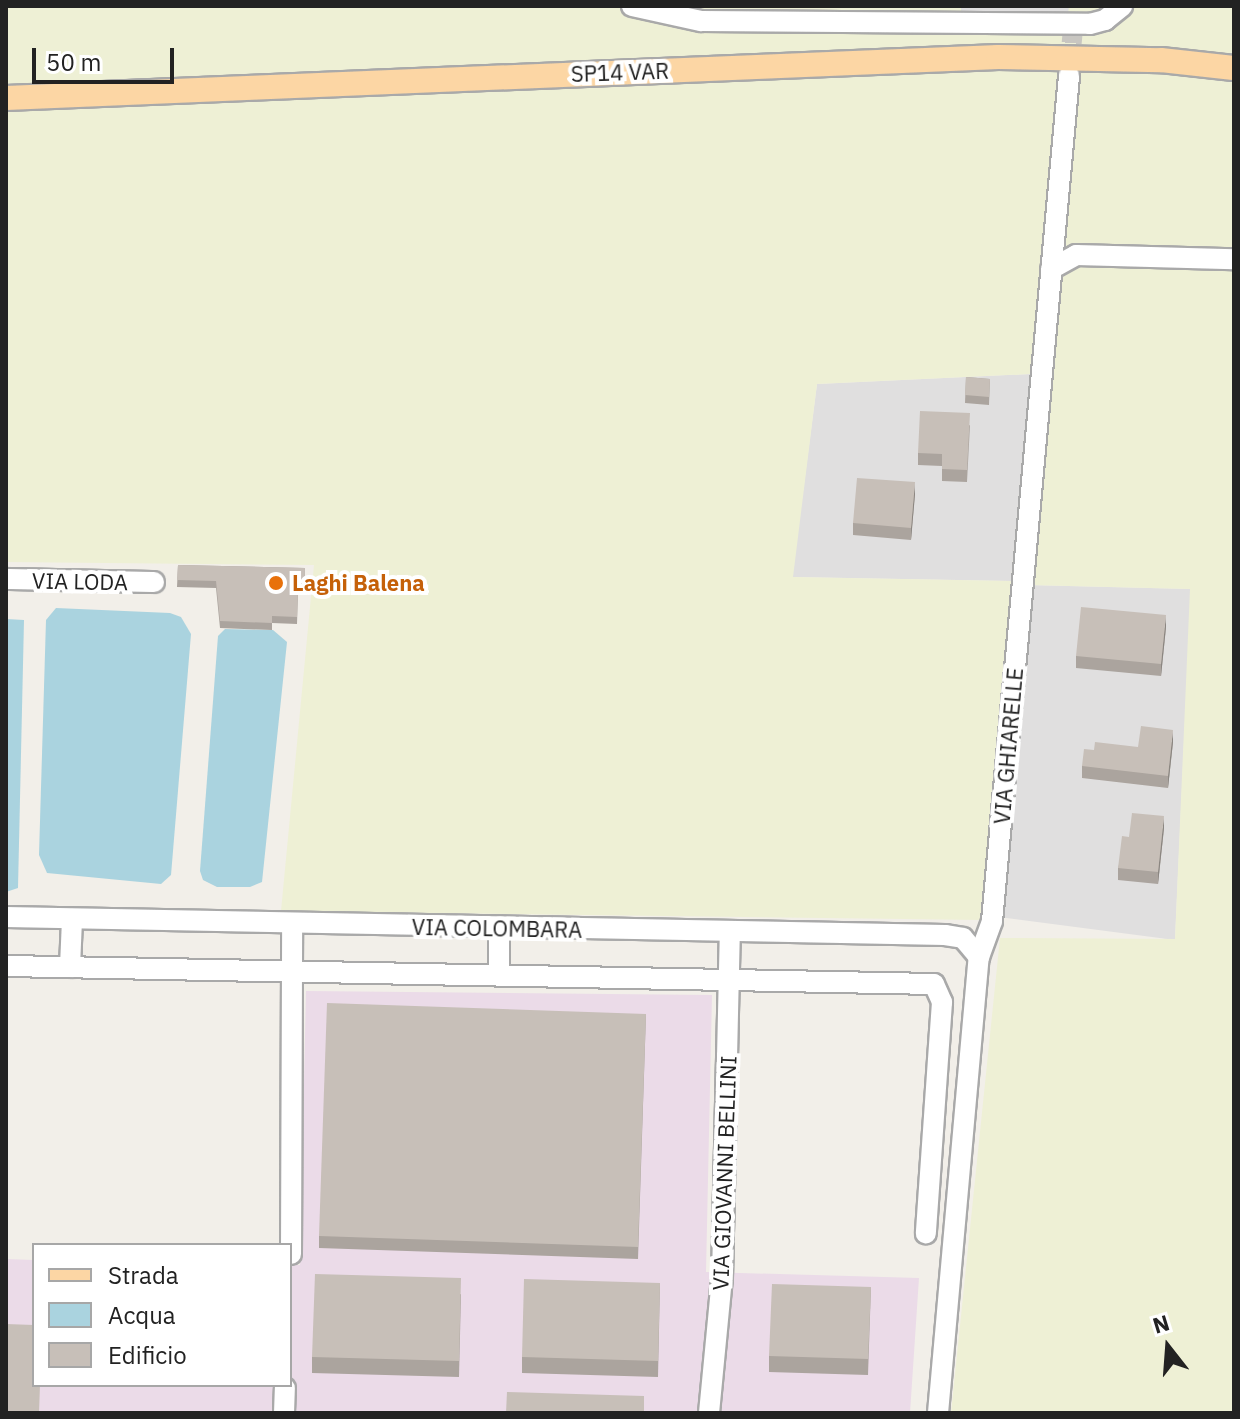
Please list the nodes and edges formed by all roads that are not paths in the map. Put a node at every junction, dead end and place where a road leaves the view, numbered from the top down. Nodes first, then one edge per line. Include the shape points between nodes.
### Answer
1 (632, 6) edge
2 (1122, 6) edge
3 (1234, 68) edge
4 (1069, 76) tunnel mouth
5 (6, 98) edge
6 (1234, 259) edge
7 (1051, 269) junction
8 (6, 579) edge
9 (154, 582) dead end
10 (6, 917) edge
11 (72, 919) junction
12 (292, 924) junction
13 (499, 928) junction
14 (730, 932) junction
15 (979, 957) junction
16 (6, 966) edge
17 (70, 967) junction
18 (292, 971) junction
19 (499, 974) junction
20 (730, 978) junction
21 (936, 1084) junction
22 (967, 1086) junction
23 (926, 1233) dead end
24 (291, 1243) edge
25 (285, 1388) dead end
26 (284, 1413) edge
27 (709, 1413) edge
28 (938, 1413) edge

1 - 2 street via 701,21 1090,24
3 - 5 main road, SP14 VAR via 1161,60 998,57
4 - 7 street, VIA GHIARELLE
6 - 7 street via 1076,255
7 - 15 street, VIA GHIARELLE via 992,921
8 - 9 street, VIA LODA
10 - 11 street, VIA COLOMBARA
11 - 12 street, VIA COLOMBARA
11 - 17 street
12 - 13 street, VIA COLOMBARA
12 - 18 street
13 - 14 street, VIA COLOMBARA
13 - 19 street
14 - 15 street, VIA COLOMBARA via 945,935 963,938
14 - 20 street, VIA GIOVANNI BELLINI
15 - 22 street, VIA GHIARELLE
16 - 17 street
17 - 18 street
18 - 19 street
18 - 24 street
19 - 20 street
20 - 21 street via 934,984 942,1002
20 - 27 street, VIA GIOVANNI BELLINI via 722,1278
21 - 22 street
21 - 23 street
22 - 28 street, VIA GHIARELLE
25 - 26 street

